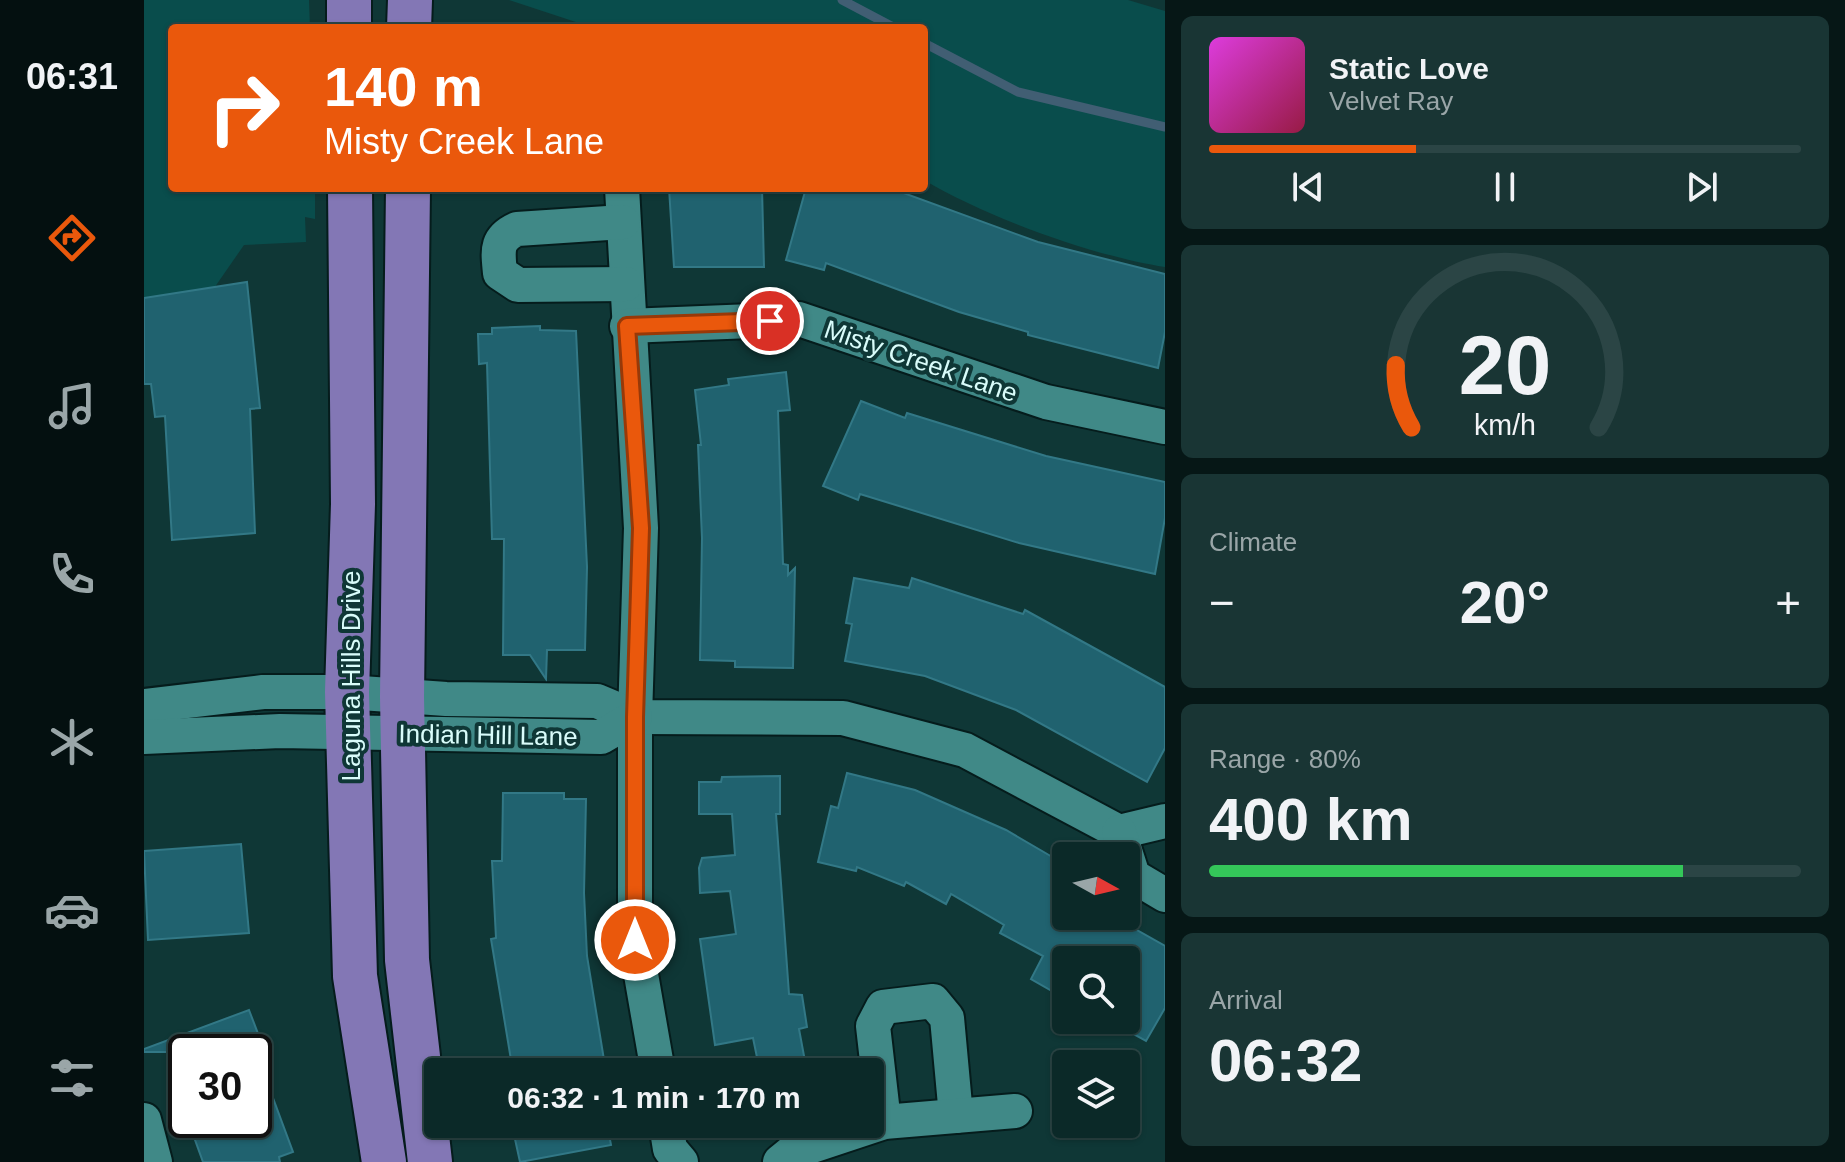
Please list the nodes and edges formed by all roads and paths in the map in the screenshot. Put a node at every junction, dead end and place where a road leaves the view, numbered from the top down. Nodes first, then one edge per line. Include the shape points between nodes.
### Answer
1 (349, 0) edge
2 (410, 0) edge
3 (349, 24) edge
4 (409, 24) edge
5 (350, 192) edge
6 (408, 192) edge
7 (622, 192) edge
8 (623, 222) junction
9 (626, 284) junction
10 (627, 326) junction
11 (1165, 427) edge
12 (144, 706) edge
13 (347, 712) junction
14 (402, 715) junction
15 (635, 717) junction
16 (144, 737) edge
17 (1165, 821) edge
18 (1119, 832) junction
19 (1165, 895) edge
20 (656, 1058) edge
21 (877, 1058) edge
22 (1015, 1111) dead end
23 (956, 1116) junction
24 (144, 1120) edge
25 (884, 1122) edge
26 (668, 1138) edge
27 (836, 1138) edge
28 (155, 1162) edge
29 (384, 1162) edge
30 (430, 1162) edge
31 (681, 1162) edge
32 (780, 1162) edge

1 - 3 main road
2 - 4 main road
5 - 13 main road, Laguna Hills Drive via 353,504
6 - 14 main road, Laguna Hills Drive
7 - 8 street
8 - 9 street
8 - 9 street via 517,229 498,243 500,273 518,285
9 - 10 street
10 - 11 street, Misty Creek Lane via 799,319 1046,402
10 - 15 street via 641,528
12 - 13 street, Indian Hill Lane via 263,692
13 - 14 street, Indian Hill Lane
13 - 16 street, Indian Hill Lane via 280,731
13 - 29 main road, Laguna Hills Drive via 355,976
14 - 15 street, Indian Hill Lane via 597,701
14 - 30 main road, Laguna Hills Drive via 407,960
15 - 18 street, Indian Hill Lane via 843,718 965,750
15 - 20 street via 635,940
17 - 18 street
18 - 19 street via 1133,876
21 - 23 street via 873,1026 883,1007 933,1001 947,1018
22 - 23 street
23 - 25 street
24 - 28 street
26 - 31 street
27 - 32 street

